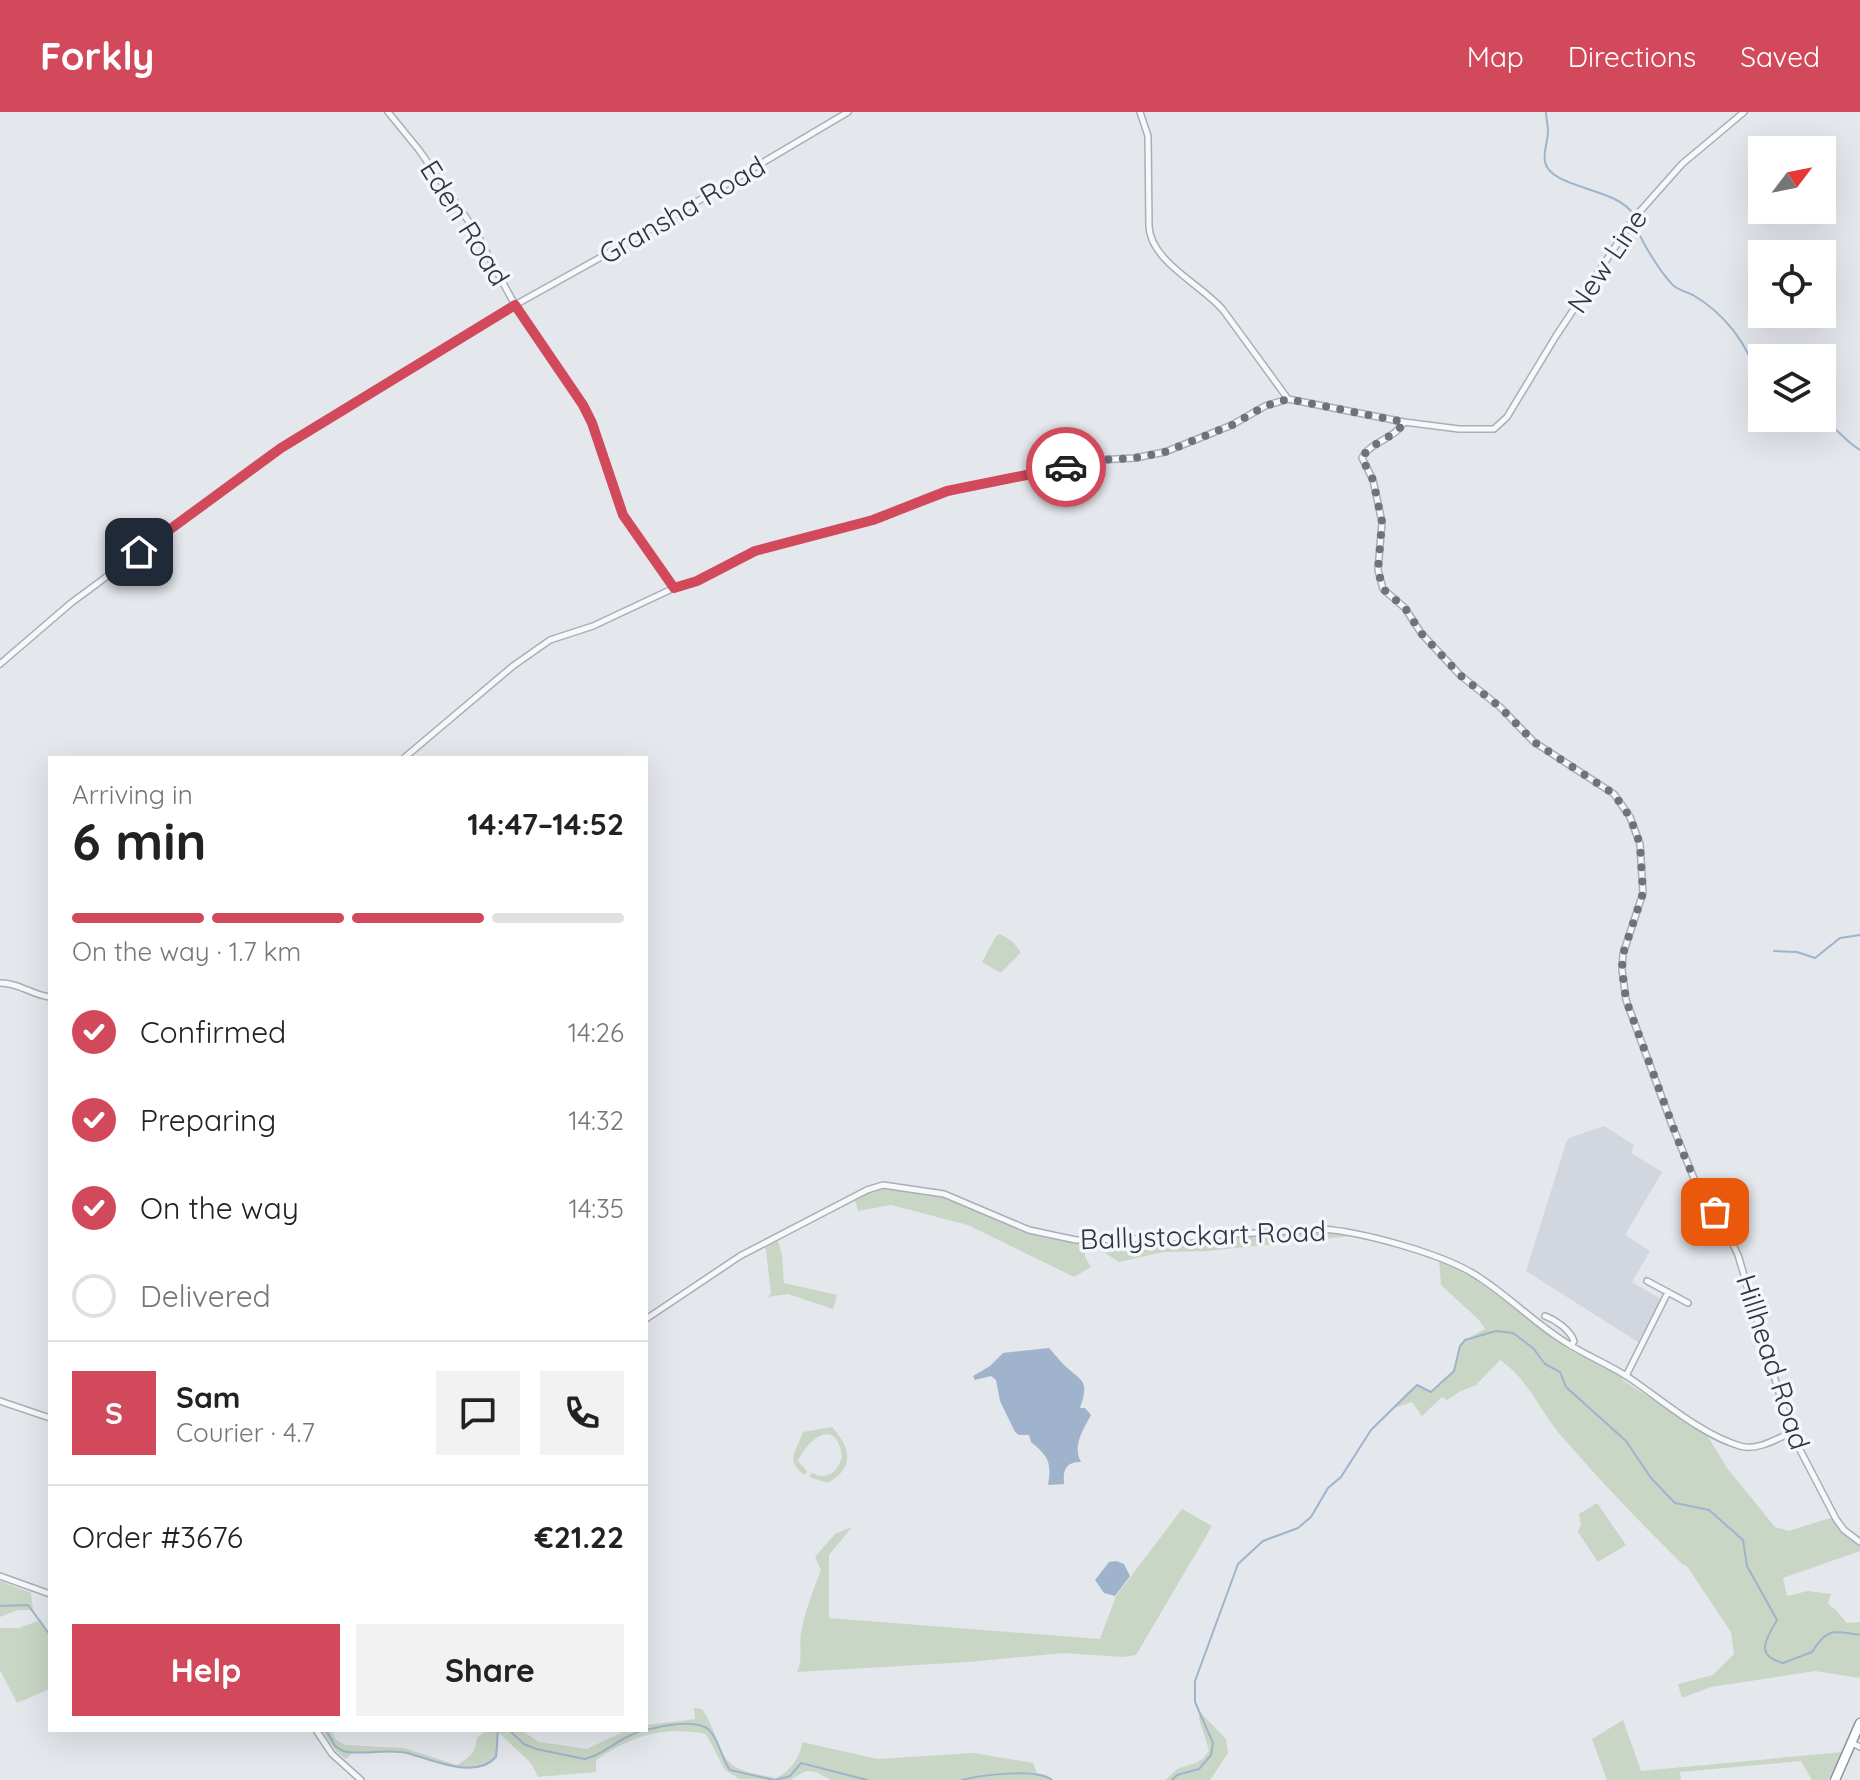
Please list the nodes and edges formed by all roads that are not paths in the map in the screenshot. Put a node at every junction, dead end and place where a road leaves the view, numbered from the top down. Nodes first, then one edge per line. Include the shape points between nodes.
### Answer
1 (388, 112) edge
2 (848, 112) edge
3 (1140, 112) edge
4 (1744, 112) edge
5 (515, 305) junction
6 (1288, 399) junction
7 (1404, 422) junction
8 (674, 588) junction
9 (0, 664) edge
10 (406, 756) edge
11 (0, 983) edge
12 (48, 996) edge
13 (1647, 1281) dead end
14 (1668, 1292) junction
15 (1688, 1303) dead end
16 (1545, 1316) dead end
17 (648, 1318) edge
18 (1571, 1346) junction
19 (1626, 1376) junction
20 (0, 1401) edge
21 (48, 1417) edge
22 (1792, 1432) junction
23 (1860, 1542) edge
24 (0, 1576) edge
25 (48, 1593) edge
26 (1860, 1723) edge
27 (317, 1732) edge
28 (1856, 1745) edge
29 (361, 1780) edge
30 (1835, 1780) edge

1 - 5 street, Eden Road via 474,229
2 - 5 street, Gransha Road
3 - 6 street via 1148,136 1151,240 1223,310
4 - 7 street, New Line via 1682,164 1635,217 1507,417 1494,429
5 - 8 street, Eden Road via 583,405 623,515
5 - 9 street, Gransha Road via 281,448 71,603
6 - 7 street
6 - 8 street via 1165,452 959,488 873,520 755,551
7 - 22 street, Hillhead Road via 1362,458 1382,522 1380,584 1460,675 1534,742 1614,794 1630,817 1640,844 1643,893 1623,954 1626,1000 1700,1193 1733,1241
8 - 10 street via 537,648
11 - 12 street
13 - 14 street
14 - 15 street
14 - 19 street
16 - 18 street via 1572,1335
17 - 18 street, Ballystockart Road via 776,1235 875,1186 894,1185 944,1194 1029,1230 1076,1240 1338,1230 1456,1264
18 - 19 street, Ballystockart Road
19 - 22 street, Ballystockart Road via 1686,1418 1740,1446 1756,1446
20 - 21 street
22 - 23 street, Hillhead Road via 1836,1519
24 - 25 street
26 - 28 highway
27 - 29 street
28 - 30 highway

